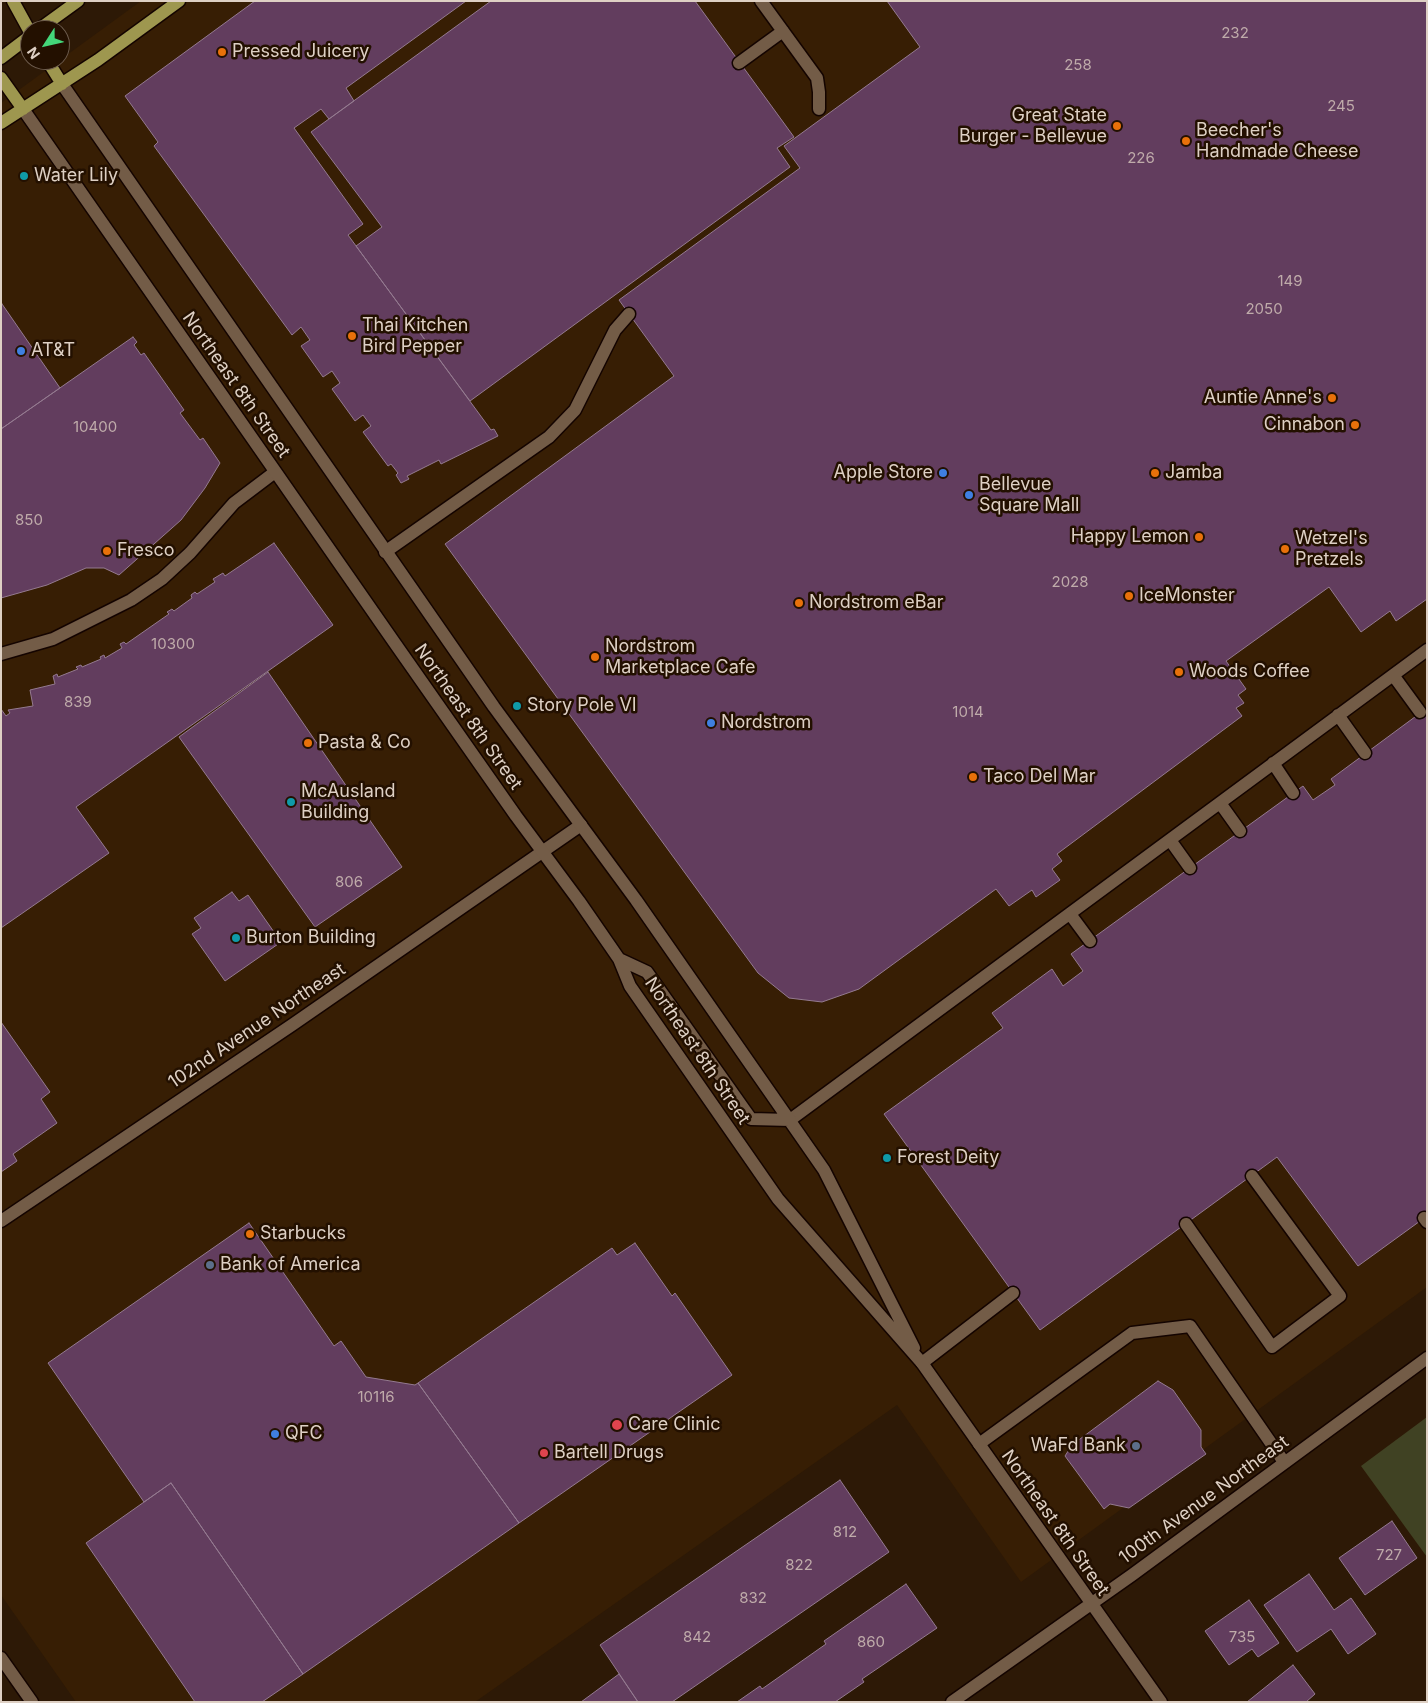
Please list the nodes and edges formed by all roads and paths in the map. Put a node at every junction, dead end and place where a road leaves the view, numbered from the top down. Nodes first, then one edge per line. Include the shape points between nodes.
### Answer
1 (14, 1) edge
2 (78, 1) edge
3 (179, 1) edge
4 (761, 1) edge
5 (23, 20) edge
6 (52, 20) edge
7 (783, 31) junction
8 (20, 42) edge
9 (1, 58) edge
10 (739, 63) dead end
11 (53, 70) edge
12 (1, 78) edge
13 (62, 84) junction
14 (23, 109) junction
15 (819, 109) dead end
16 (1, 123) edge
17 (629, 314) dead end
18 (275, 472) junction
19 (386, 552) junction
20 (1427, 650) edge
21 (1, 654) edge
22 (1393, 675) junction
23 (1420, 712) dead end
24 (1338, 715) junction
25 (1365, 753) dead end
26 (1273, 763) junction
27 (1293, 793) dead end
28 (1220, 803) junction
29 (581, 824) junction
30 (1240, 831) dead end
31 (1170, 840) junction
32 (542, 851) junction
33 (1190, 868) dead end
34 (1070, 914) junction
35 (1090, 941) dead end
36 (619, 959) junction
37 (790, 1120) junction
38 (1252, 1176) dead end
39 (1, 1221) edge
40 (1186, 1224) dead end
41 (1013, 1293) dead end
42 (1427, 1358) edge
43 (922, 1364) junction
44 (979, 1444) junction
45 (1284, 1462) junction
46 (1091, 1604) junction
47 (1, 1658) edge
48 (32, 1702) edge
49 (952, 1702) edge
50 (1160, 1702) edge

1 - 5 main road
2 - 6 main road
3 - 13 main road
4 - 7 main road
7 - 10 main road
7 - 15 main road via 816,78
8 - 9 main road
11 - 13 main road, Northeast 8th Street
12 - 14 main road, Northeast 8th Street
13 - 14 main road
13 - 19 main road, Northeast 8th Street
14 - 16 main road
14 - 18 main road, Northeast 8th Street
17 - 19 main road via 615,330 575,410 550,437
18 - 21 main road via 234,502 190,553 162,579 131,600 53,638
18 - 32 main road, Northeast 8th Street
19 - 29 main road, Northeast 8th Street via 494,707
20 - 22 main road
22 - 23 main road
22 - 24 main road
24 - 25 main road
24 - 26 main road
26 - 27 main road
26 - 28 main road
28 - 30 main road
28 - 31 main road
29 - 32 main road, 102nd Avenue Northeast
29 - 37 main road, Northeast 8th Street
31 - 33 main road
31 - 34 main road
32 - 36 main road, Northeast 8th Street
32 - 39 main road, 102nd Avenue Northeast
34 - 35 main road
34 - 37 main road
36 - 37 main road via 647,972 751,1119
36 - 43 main road, Northeast 8th Street via 630,986 778,1199
37 - 43 main road, Northeast 8th Street via 824,1170
38 - 40 main road via 1340,1296 1272,1347
41 - 43 main road
42 - 45 main road, 100th Avenue Northeast
43 - 44 main road, Northeast 8th Street
44 - 45 main road via 1132,1333 1190,1326
44 - 46 main road, Northeast 8th Street
45 - 46 main road, 100th Avenue Northeast
46 - 49 main road, 100th Avenue Northeast
46 - 50 main road, Northeast 8th Street
47 - 48 main road

